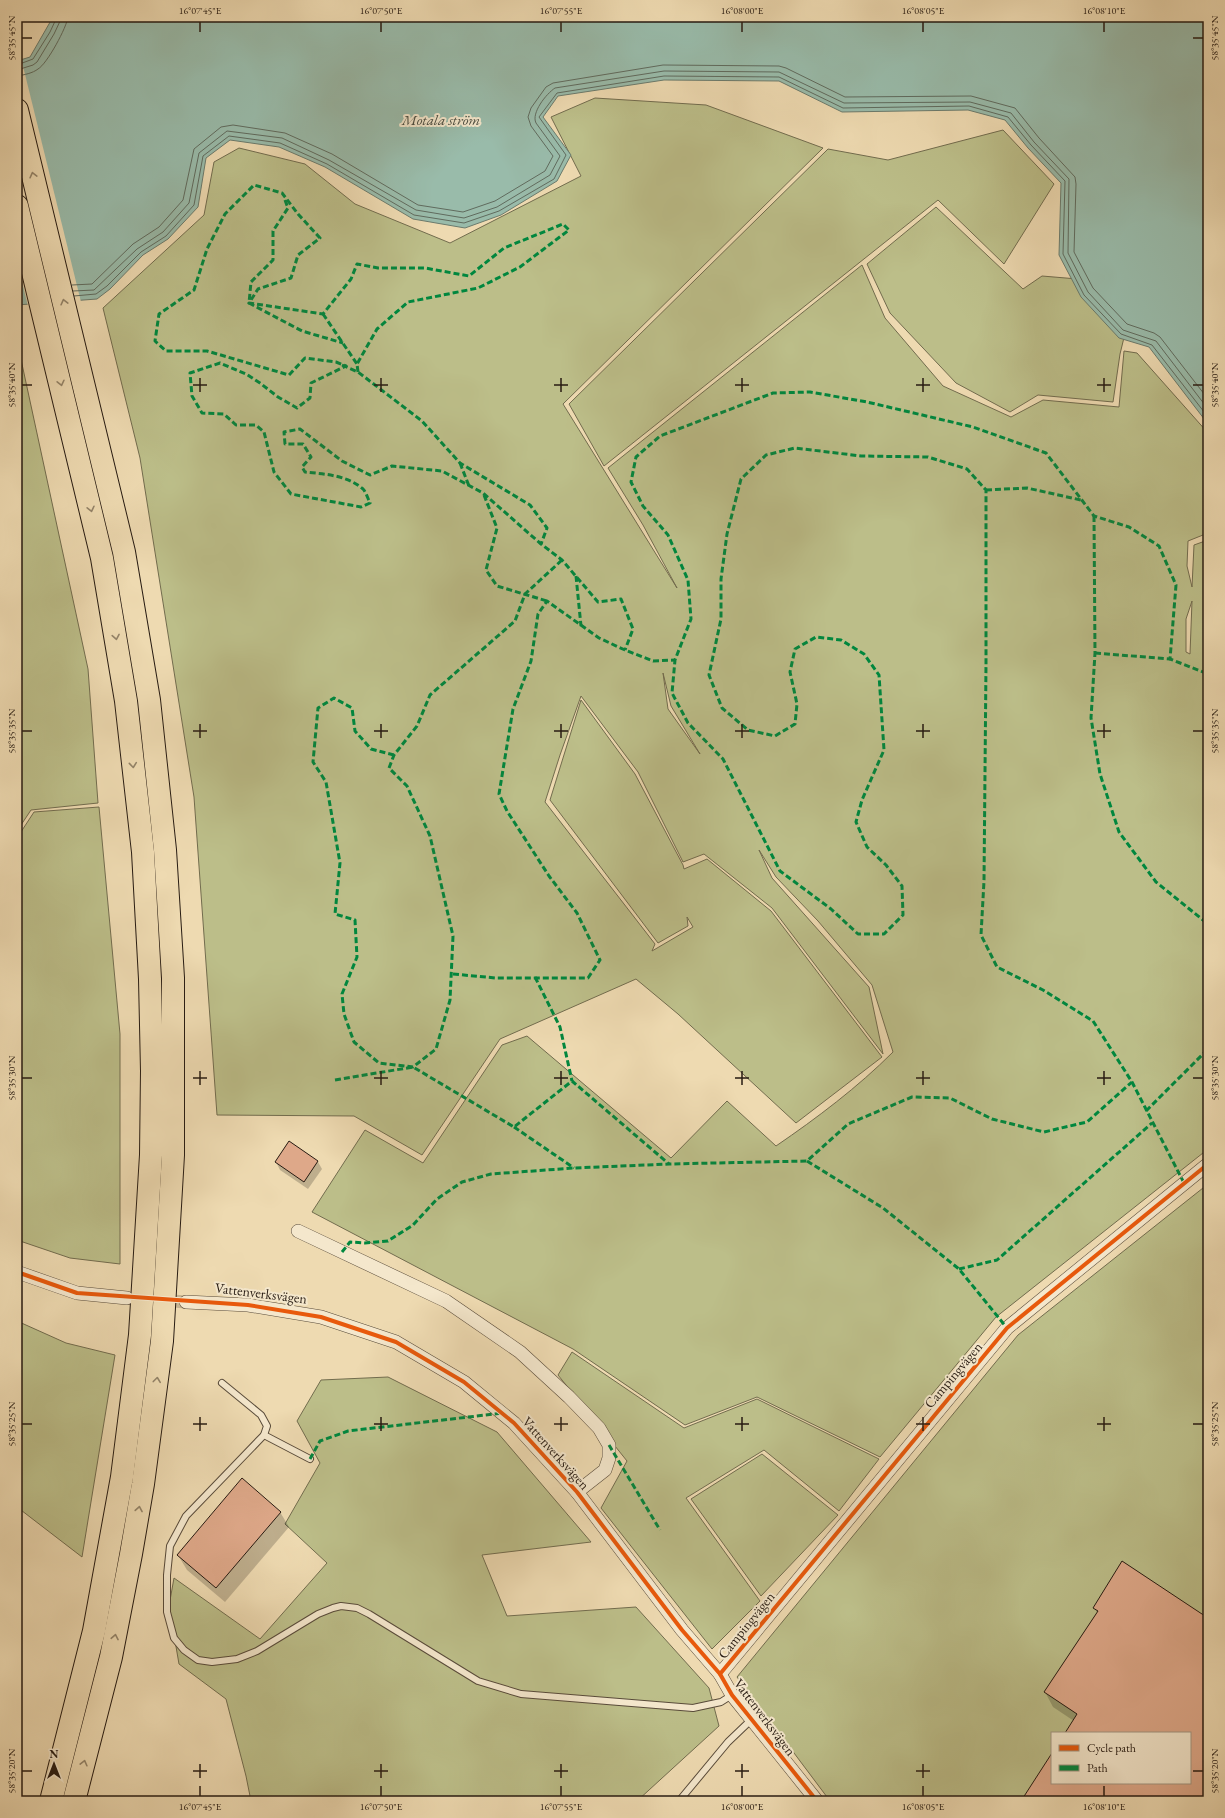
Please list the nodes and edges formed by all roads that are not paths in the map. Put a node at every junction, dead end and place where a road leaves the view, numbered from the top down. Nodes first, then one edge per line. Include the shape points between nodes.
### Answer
1 (17, 110) edge
2 (17, 206) edge
3 (1208, 1164) edge
4 (298, 1231) dead end
5 (17, 1272) edge
6 (128, 1298) dead end
7 (186, 1302) tunnel mouth
8 (222, 1383) dead end
9 (264, 1435) junction
10 (310, 1459) dead end
11 (577, 1492) junction
12 (720, 1674) junction
13 (732, 1695) junction
14 (751, 1720) junction
15 (51, 1801) edge
16 (74, 1801) edge
17 (679, 1801) edge
18 (817, 1801) edge

16 -> 1 highway via 111,1656 143,1484 162,1342 173,1155 172,978 165,850 149,700 124,552
2 -> 15 highway via 102,558 126,701 143,852 150,979 151,1155 140,1335 122,1477 94,1631
3 - 12 street, Campingvägen via 1007,1328
4 - 11 street via 446,1301 520,1352 569,1397 599,1428 609,1445 609,1458 605,1470
5 - 6 street via 77,1293
7 - 11 street, Vattenverksvägen via 248,1305 321,1317 396,1342 464,1382 514,1423
8 - 9 lane via 261,1415 267,1426
9 - 10 lane
9 - 13 lane via 186,1516 170,1546 167,1612 174,1638 184,1650 198,1660 212,1662 237,1659 257,1651 318,1614 341,1606 357,1608 369,1614 478,1681 521,1694 693,1708 721,1702
11 - 12 street, Vattenverksvägen via 682,1630
12 - 13 street, Vattenverksvägen
13 - 14 street, Vattenverksvägen
14 - 17 lane via 728,1742
14 - 18 street, Vattenverksvägen

